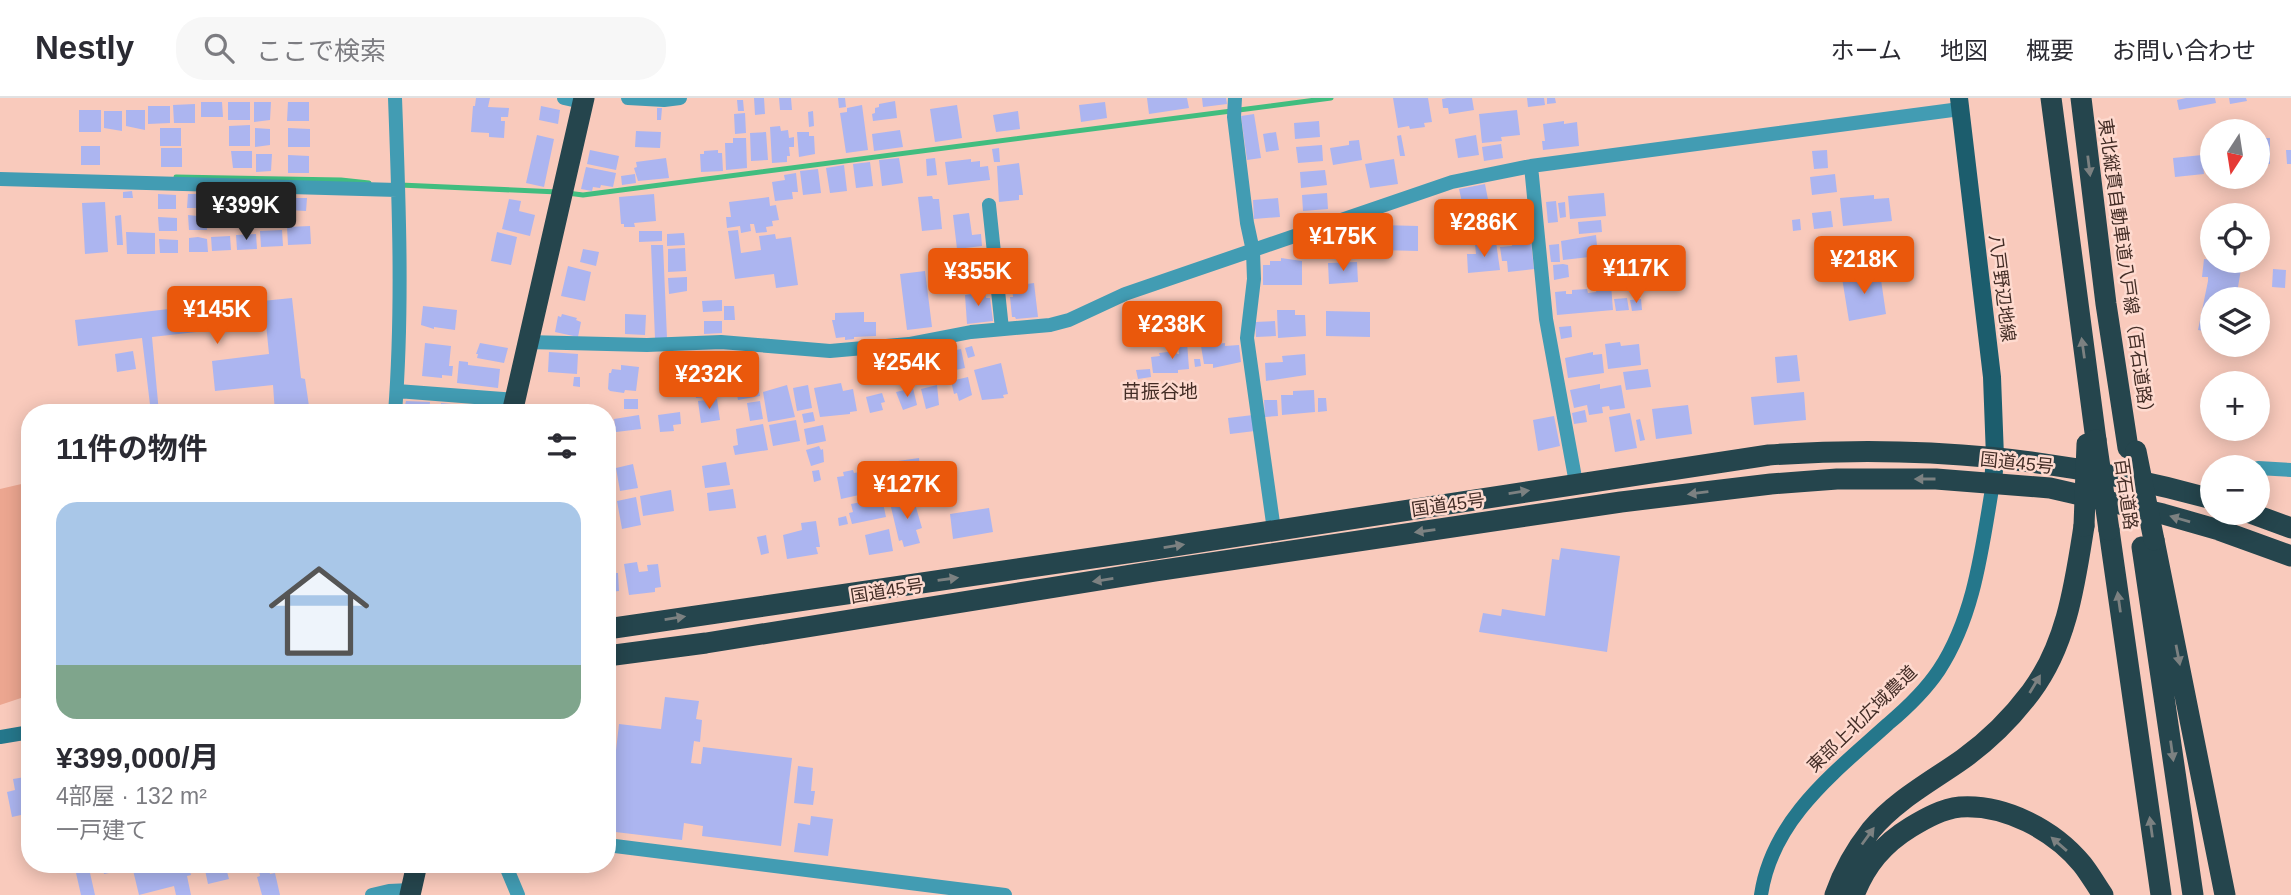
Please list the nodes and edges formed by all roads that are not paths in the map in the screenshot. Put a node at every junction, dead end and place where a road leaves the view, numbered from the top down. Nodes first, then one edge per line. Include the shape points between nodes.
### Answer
1 (395, 98) edge
2 (628, 98) edge
3 (680, 98) edge
4 (1235, 98) edge
5 (2051, 98) edge
6 (2081, 98) edge
7 (577, 99) edge
8 (1959, 104) edge
9 (1531, 166) junction
10 (0, 179) edge
11 (397, 190) junction
12 (989, 205) dead end
13 (1253, 251) junction
14 (1002, 329) junction
15 (527, 342) junction
16 (397, 391) junction
17 (396, 404) edge
18 (498, 404) edge
19 (513, 404) edge
20 (2091, 439) junction
21 (1995, 457) junction
22 (2270, 469) edge
23 (2291, 470) edge
24 (1576, 483) junction
25 (1993, 483) junction
26 (2200, 496) edge
27 (2270, 520) edge
28 (2291, 528) edge
29 (1274, 530) junction
30 (2148, 539) junction
31 (2291, 556) edge
32 (616, 628) edge
33 (616, 655) edge
34 (21, 734) edge
35 (0, 737) edge
36 (616, 846) edge
37 (415, 873) edge
38 (509, 873) edge
39 (411, 892) edge
40 (372, 895) edge
41 (518, 895) edge
42 (1005, 895) edge
43 (1761, 895) edge
44 (1835, 895) edge
45 (1854, 895) edge
46 (2103, 895) edge
47 (2161, 895) edge
48 (2193, 895) edge
49 (2225, 895) edge

1 - 11 street
2 - 3 street
4 - 13 street
20 -> 5 highway, 百石道路
6 -> 30 highway, 東北縦貫自動車道八戸線（百石道路）, bridge via 2106,304
7 - 15 highway
8 - 9 street
8 - 21 main road, 八戸野辺地線 via 1992,377
9 - 13 street via 1452,182
9 - 24 street via 1546,319
10 - 11 street
11 - 16 street
12 - 14 street
13 - 14 street via 1125,294 1069,320
13 - 29 street via 1247,338
14 - 15 street via 830,351 721,342
15 - 19 highway
16 - 17 street
16 - 18 street
44 -> 20 highway, bridge via 1842,875 1871,830 1915,791 1965,758 2032,691 2057,645 2073,598
47 -> 20 highway, 百石道路, bridge via 2109,530
21 - 24 highway, 国道45号 via 1834,450
21 - 25 main road, 八戸野辺地線
21 - 26 highway, 国道45号 via 2063,466
22 - 23 street
29 -> 24 highway, 国道45号
31 -> 25 highway, 国道45号 via 2163,514 2050,488
25 -> 33 highway, 国道45号 via 1837,479 1621,502
25 - 43 street, 東部上北広域農道 via 1975,588 1954,645 1915,701 1812,793 1780,838
27 - 28 highway
32 -> 29 highway, 国道45号
30 -> 48 highway, 百石道路
30 -> 49 highway
34 - 35 street
36 - 42 street
37 - 39 highway
38 - 41 street
39 - 40 street
46 -> 45 highway via 2081,863 2046,832 2002,810 1959,807 1930,815 1890,839 1863,872

